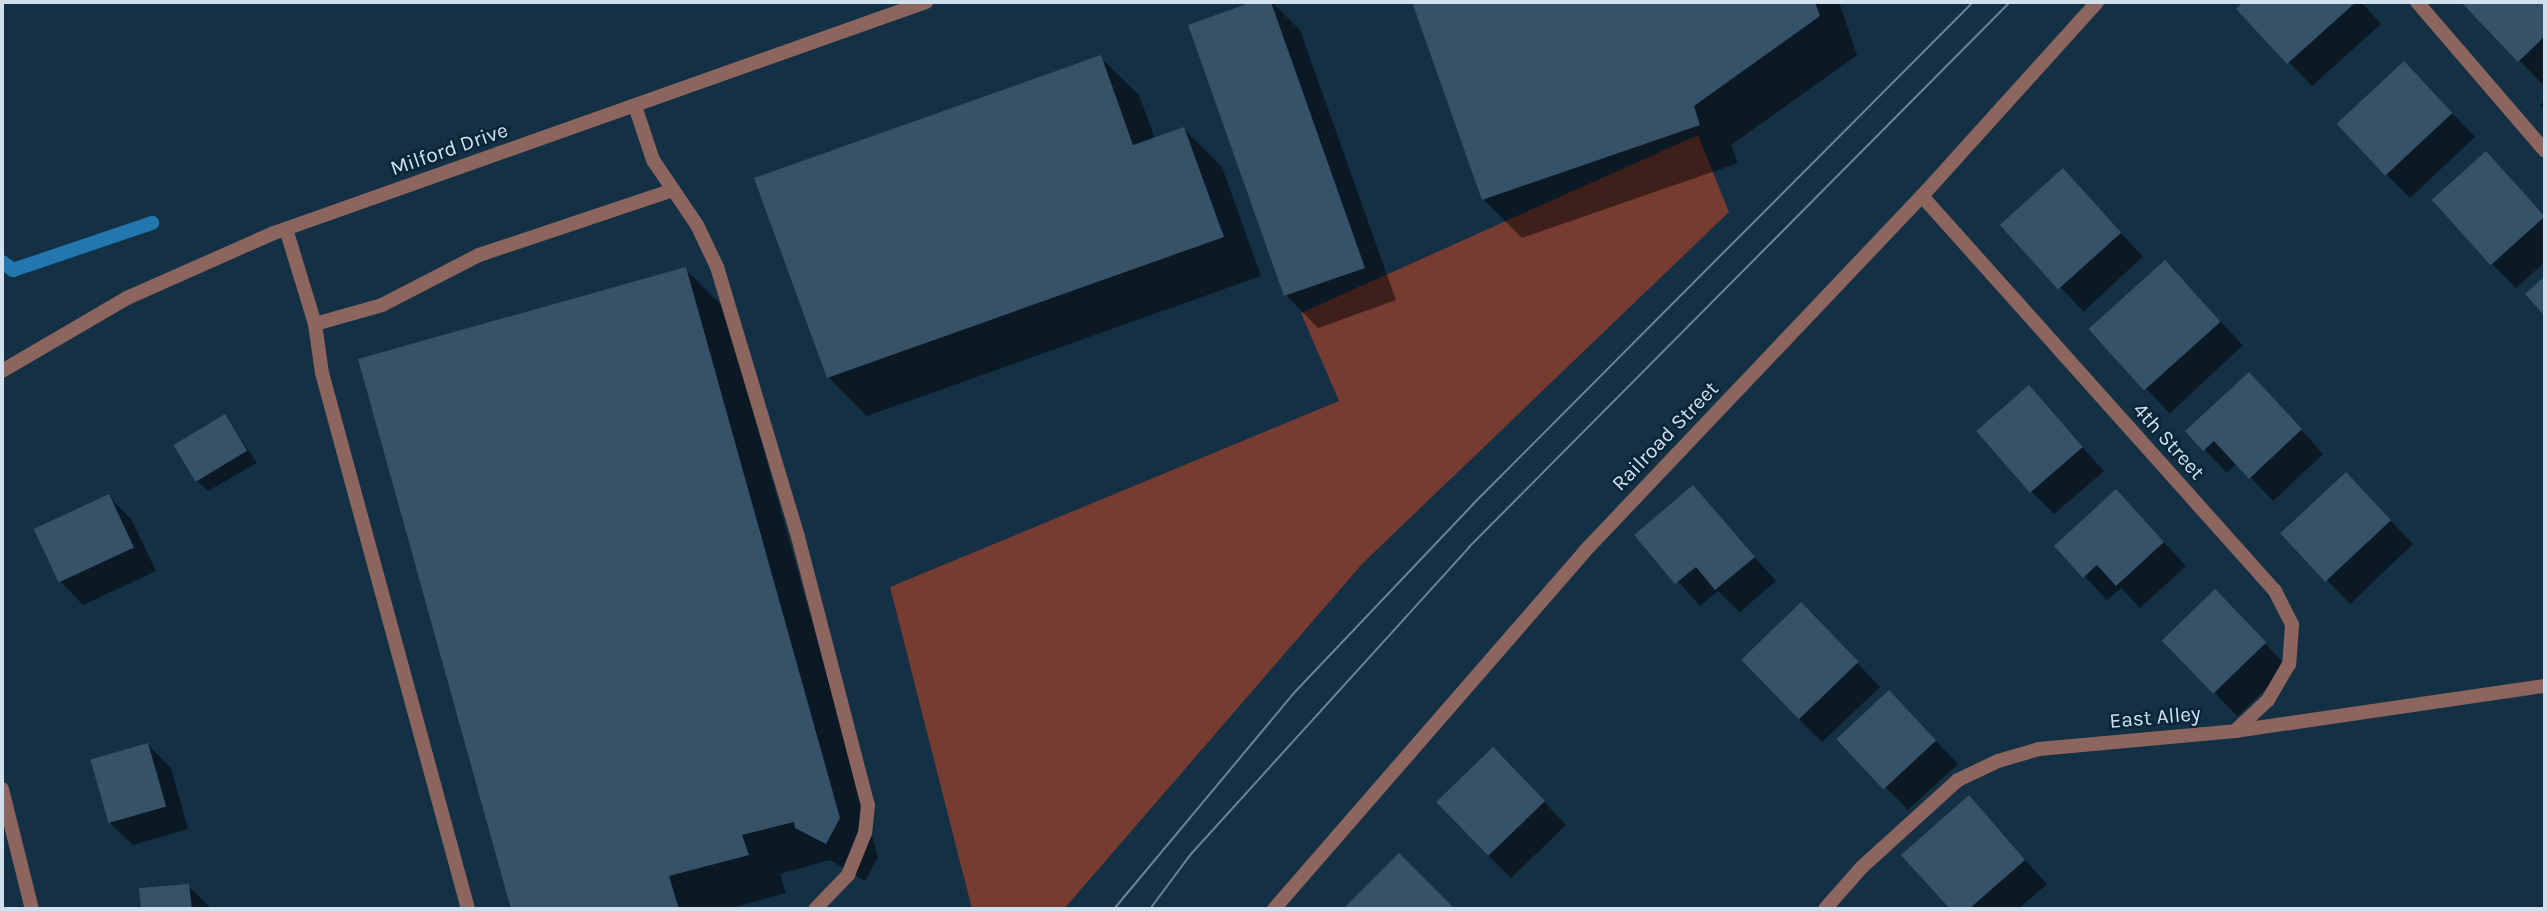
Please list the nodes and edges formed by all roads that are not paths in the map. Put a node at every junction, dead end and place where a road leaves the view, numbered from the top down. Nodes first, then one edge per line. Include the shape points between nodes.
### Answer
1 (926, 2) edge
2 (2097, 2) edge
3 (2417, 2) edge
4 (635, 106) junction
5 (2545, 151) edge
6 (673, 190) junction
7 (1922, 197) junction
8 (286, 229) junction
9 (315, 324) junction
10 (2, 371) edge
11 (2545, 687) edge
12 (2235, 731) junction
13 (2, 789) edge
14 (32, 909) edge
15 (468, 909) edge
16 (815, 909) edge
17 (1274, 909) edge
18 (1825, 909) edge

1 - 4 street, Milford Drive
2 - 7 street, Railroad Street
3 - 5 street
4 - 6 street via 653,160
4 - 8 street, Milford Drive
6 - 9 street via 479,255 382,305
6 - 16 street via 717,267 798,537 867,805 865,833 848,875
7 - 12 street, 4th Street via 2275,591 2292,625 2289,664 2268,700
7 - 17 street, Railroad Street via 1583,553
8 - 9 street
8 - 10 street, Milford Drive via 127,298
9 - 15 street via 322,373
11 - 12 street, East Alley
12 - 18 street, East Alley via 2039,749 1998,761 1958,780 1862,867
13 - 14 street

